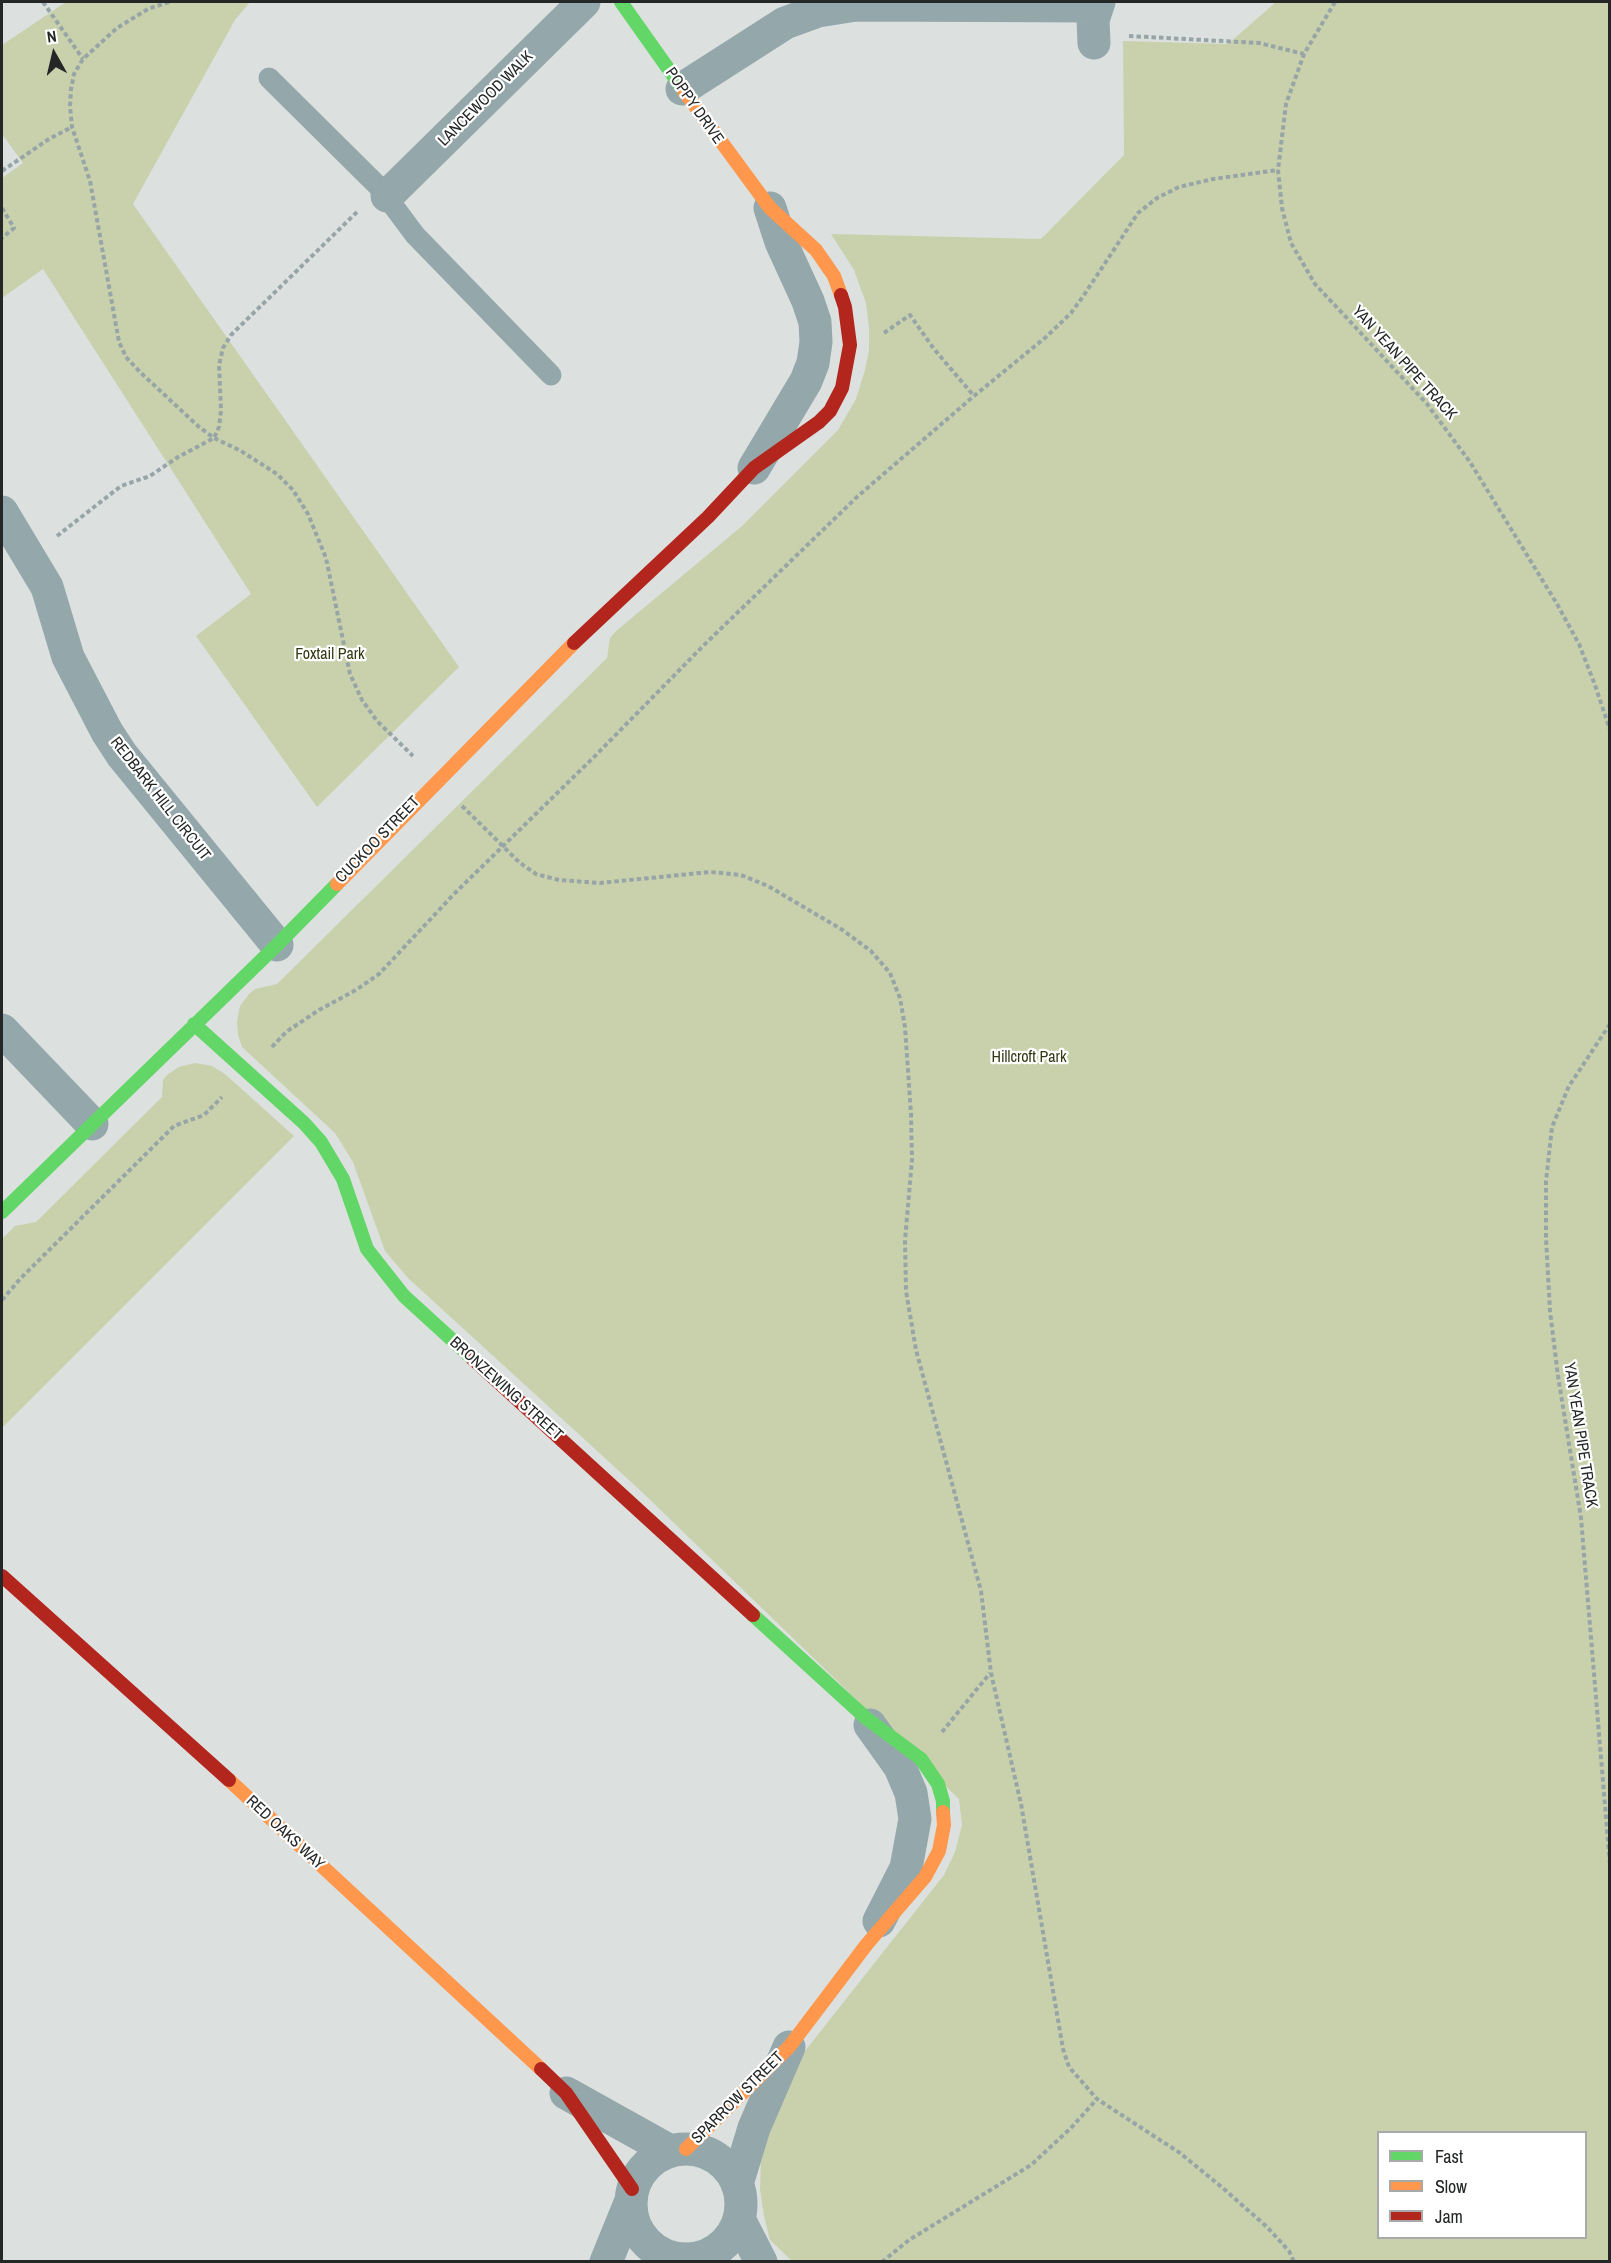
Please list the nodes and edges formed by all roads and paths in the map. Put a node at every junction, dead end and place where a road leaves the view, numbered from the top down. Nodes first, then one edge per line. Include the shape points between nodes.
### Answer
1 (43, 2) edge
2 (169, 2) edge
3 (584, 2) edge
4 (621, 2) edge
5 (1335, 2) edge
6 (1096, 22) edge
7 (1304, 54) junction
8 (82, 59) junction
9 (269, 78) dead end
10 (682, 89) junction
11 (72, 127) junction
12 (1278, 170) junction
13 (2, 171) edge
14 (384, 192) junction
15 (2, 208) edge
16 (770, 208) junction
17 (2, 238) edge
18 (816, 342) joint
19 (850, 345) junction
20 (551, 375) dead end
21 (974, 396) junction
22 (214, 438) junction
23 (754, 468) junction
24 (2, 512) edge
25 (29, 555) junction
26 (1610, 730) edge
27 (437, 781) junction
28 (502, 847) junction
29 (277, 945) junction
30 (194, 1024) junction
31 (1610, 1024) edge
32 (2, 1030) edge
33 (248, 1073) junction
34 (92, 1124) junction
35 (2, 1212) edge
36 (2, 1300) edge
37 (2, 1576) edge
38 (991, 1673) junction
39 (866, 1718) junction
40 (921, 1759) junction
41 (925, 1849) junction
42 (1610, 1865) edge
43 (867, 1944) joint
44 (789, 2047) junction
45 (566, 2093) junction
46 (1097, 2099) junction
47 (1610, 2108) edge
48 (678, 2150) junction
49 (1610, 2154) edge
50 (737, 2184) junction
51 (631, 2196) junction
52 (739, 2219) junction
53 (660, 2258) edge
54 (698, 2260) edge
55 (606, 2262) edge
56 (761, 2262) edge
57 (882, 2262) edge
58 (1294, 2262) edge

1 - 8 path
2 - 8 path via 148,9 117,28
3 - 14 street, LANCEWOOD WALK
4 - 10 street, POPPY DRIVE
5 - 7 path, YAN YEAN PIPE TRACK
6 - 7 path via 1259,43
6 - 10 street via 881,4 818,11 785,23
7 - 12 path, YAN YEAN PIPE TRACK via 1286,104
8 - 11 path via 74,75
9 - 14 lane
10 - 16 street, POPPY DRIVE
11 - 13 path
11 - 22 path via 90,181 119,342 140,372
12 - 21 path via 1213,179 1179,187 1157,198 1138,213 1071,313
12 - 26 path, YAN YEAN PIPE TRACK via 1282,208 1297,254 1315,284 1427,404 1470,462 1579,644
14 - 20 lane via 415,235
14 - 22 path via 231,335 219,365 221,410
15 - 17 path via 14,228
16 - 18 street, POPPY DRIVE via 808,300
16 - 19 street, POPPY DRIVE via 816,250 834,276 845,307
18 - 23 street, CUCKOO STREET via 806,381
19 - 21 path via 874,340 910,315
19 - 23 street, CUCKOO STREET via 842,388 830,411
21 - 28 path via 841,513
22 - 25 path via 150,476 121,486
22 - 27 path via 277,474 293,490 308,514 326,558 350,674 362,700 377,721
23 - 27 street, CUCKOO STREET
24 - 25 street, REDBARK HILL CIRCUIT
25 - 29 street, REDBARK HILL CIRCUIT via 46,587 68,657 107,732
27 - 28 path
27 - 29 street, CUCKOO STREET
28 - 33 path via 379,974 286,1032
28 - 38 path via 536,874 559,880 600,882 710,872 741,875 768,886 841,929 871,951 890,973 905,1027 911,1114 906,1291 916,1350 981,1591
29 - 30 street, CUCKOO STREET
30 - 33 street, BRONZEWING STREET
30 - 34 street, CUCKOO STREET
31 - 42 path, YAN YEAN PIPE TRACK via 1569,1086 1552,1127 1546,1181 1550,1311 1581,1518
32 - 34 street
33 - 36 path via 204,1115 174,1126
33 - 39 street, BRONZEWING STREET via 304,1123 326,1149 343,1179 367,1249 404,1296
34 - 35 street, CUCKOO STREET
37 - 45 street, RED OAKS WAY via 166,1722
38 - 40 path
38 - 46 path via 1021,1804 1063,2049 1069,2067
39 - 40 street, BRONZEWING STREET
39 - 41 street, BRONZEWING STREET via 900,1767
40 - 41 street, BRONZEWING STREET via 938,1784 943,1801 944,1825
41 - 43 street, SPARROW STREET via 906,1868
43 - 44 street, SPARROW STREET
44 - 48 street, SPARROW STREET
44 - 50 street, SPARROW STREET via 754,2128
45 - 48 street, RED OAKS WAY
45 - 51 street, RED OAKS WAY
46 - 57 path via 1037,2160 909,2240
46 - 58 path via 1180,2153 1267,2227
47 - 49 path
48 - 50 street via 702,2151 717,2158
48 - 51 street via 653,2159 640,2172
50 - 52 street via 741,2201
51 - 53 street via 632,2219 639,2234
51 - 55 street
52 - 54 street via 723,2245
52 - 56 street
53 - 54 street

